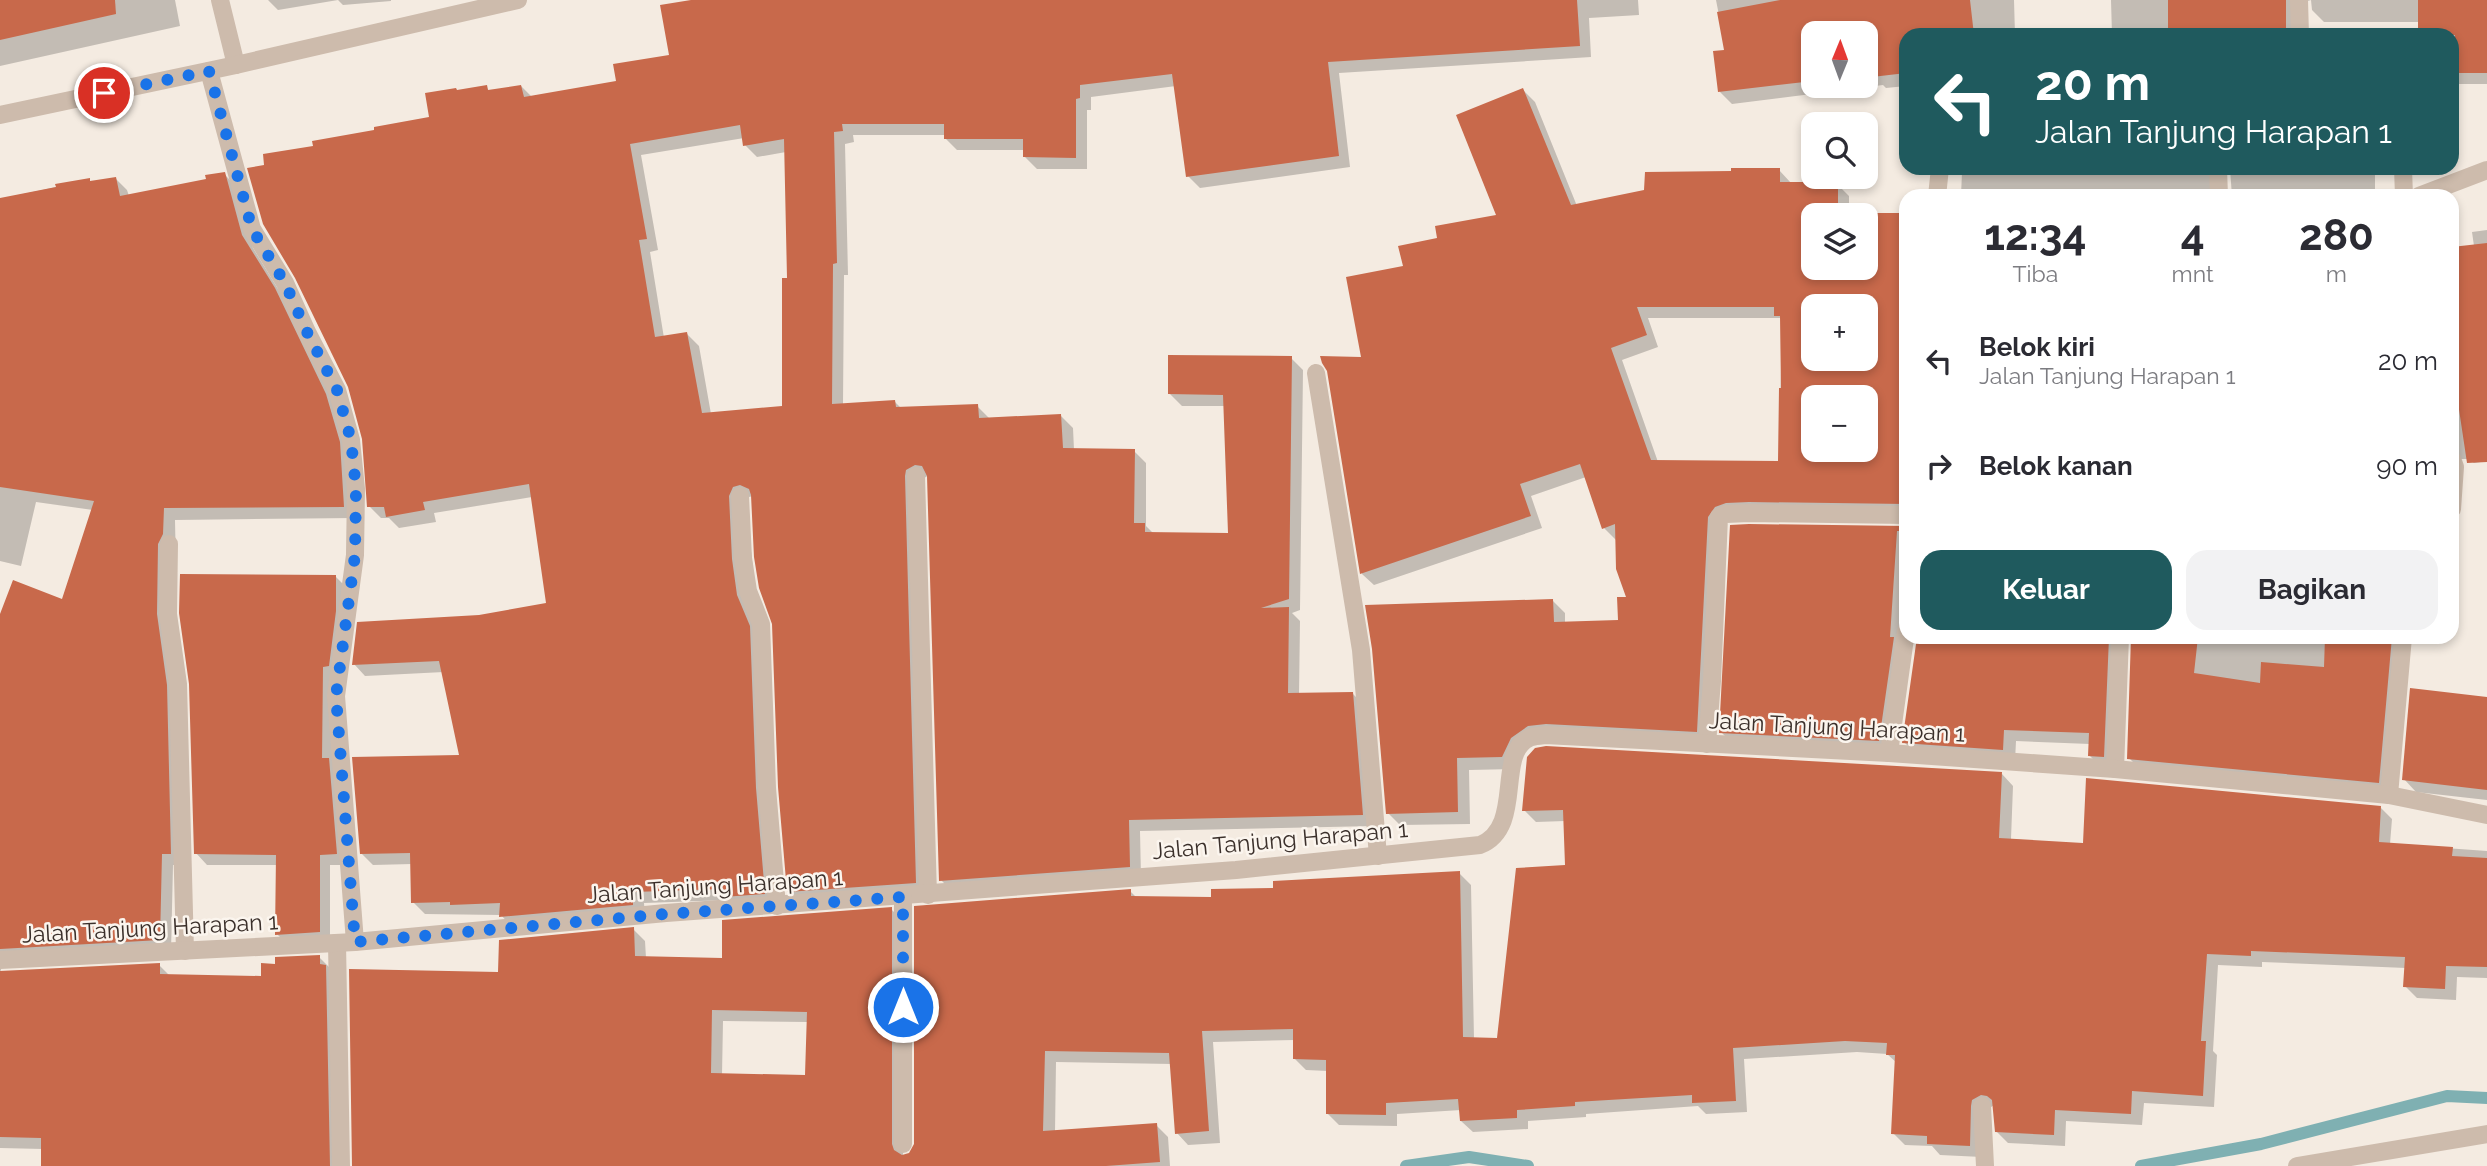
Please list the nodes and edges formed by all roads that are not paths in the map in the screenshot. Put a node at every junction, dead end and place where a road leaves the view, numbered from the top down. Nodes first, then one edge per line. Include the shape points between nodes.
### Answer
1 (220, 0) edge
2 (518, 0) edge
3 (2299, 0) edge
4 (2300, 28) edge
5 (236, 65) junction
6 (209, 71) junction
7 (0, 116) edge
8 (2487, 170) edge
9 (2437, 189) edge
10 (1316, 373) dead end
11 (916, 476) dead end
12 (740, 496) dead end
13 (1899, 515) edge
14 (169, 544) dead end
15 (1904, 644) edge
16 (2120, 644) edge
17 (2402, 644) edge
18 (1707, 744) junction
19 (1889, 753) junction
20 (2115, 769) junction
21 (2389, 795) junction
22 (2487, 815) edge
23 (1378, 856) junction
24 (928, 895) junction
25 (903, 897) junction
26 (777, 906) junction
27 (346, 942) junction
28 (185, 951) junction
29 (0, 960) edge
30 (1982, 1106) dead end
31 (2487, 1134) edge
32 (902, 1144) dead end
33 (1985, 1158) edge
34 (341, 1166) edge
35 (2297, 1166) edge

1 - 5 street
2 - 5 street
3 - 4 street
5 - 6 street
6 - 7 street
6 - 27 street via 252,229 285,283 337,390 351,440 355,555 336,696
8 - 9 street
10 - 23 street via 1361,650
11 - 24 street
12 - 26 street via 748,592 761,624
13 - 18 street via 1749,513 1719,517
14 - 28 street via 168,614 178,684
15 - 19 street
16 - 20 street
17 - 21 street
18 - 19 street, Jalan Tanjung Harapan 1
18 - 23 street, Jalan Tanjung Harapan 1 via 1528,738 1513,762 1501,828 1488,842
19 - 20 street, Jalan Tanjung Harapan 1
20 - 21 street, Jalan Tanjung Harapan 1
21 - 22 street, Jalan Tanjung Harapan 1
23 - 24 street, Jalan Tanjung Harapan 1
24 - 25 street, Jalan Tanjung Harapan 1
25 - 26 street, Jalan Tanjung Harapan 1
25 - 32 street
26 - 27 street, Jalan Tanjung Harapan 1
27 - 28 street, Jalan Tanjung Harapan 1
27 - 34 street
28 - 29 street, Jalan Tanjung Harapan 1
30 - 33 street
31 - 35 street

